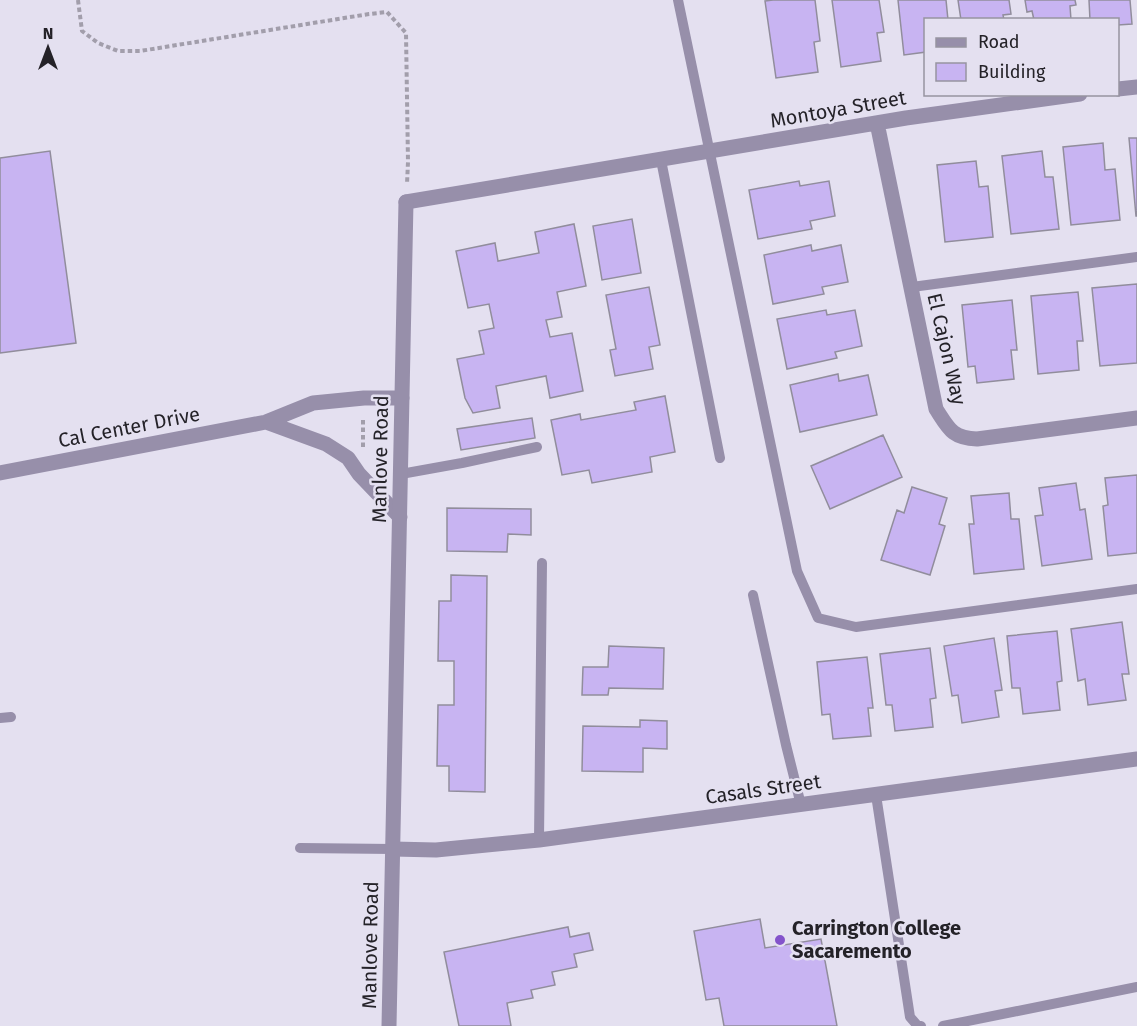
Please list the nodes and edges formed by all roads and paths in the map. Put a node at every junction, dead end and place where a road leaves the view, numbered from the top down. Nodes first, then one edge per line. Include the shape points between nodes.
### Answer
1 (78, 0) edge
2 (678, 0) edge
3 (1137, 87) edge
4 (1119, 89) edge
5 (1066, 96) edge
6 (878, 123) junction
7 (711, 152) junction
8 (661, 160) junction
9 (406, 202) junction
10 (1137, 257) edge
11 (912, 287) junction
12 (402, 398) junction
13 (363, 417) dead end
14 (1137, 418) edge
15 (266, 422) junction
16 (537, 447) dead end
17 (363, 451) dead end
18 (720, 458) dead end
19 (0, 473) edge
20 (401, 474) junction
21 (400, 517) junction
22 (542, 563) dead end
23 (1137, 589) edge
24 (753, 595) dead end
25 (1137, 759) edge
26 (876, 795) junction
27 (801, 805) junction
28 (539, 840) junction
29 (300, 848) dead end
30 (393, 849) junction
31 (1137, 987) edge
32 (389, 1026) edge
33 (921, 1026) edge
34 (943, 1026) edge

1 - 9 path via 82,31 118,51 140,51 387,12 406,33
2 - 7 lane
3 - 4 street
5 - 6 street, Montoya Street
6 - 7 street, Montoya Street
6 - 11 street, El Cajon Way
7 - 8 street
7 - 23 lane via 797,571 818,618 856,627
8 - 9 street
8 - 18 lane
9 - 12 street, Manlove Road
10 - 11 lane
11 - 14 street, El Cajon Way via 936,409 950,430 964,439
12 - 15 street, Cal Center Drive via 313,404
12 - 20 street, Manlove Road
13 - 17 path
15 - 19 street, Cal Center Drive
15 - 21 street via 326,444 348,459
16 - 20 lane
20 - 21 street, Manlove Road
21 - 30 street, Manlove Road
22 - 28 lane
24 - 27 lane
25 - 26 street, Casals Street
26 - 27 street, Casals Street
26 - 33 lane via 910,1017
27 - 28 street, Casals Street
28 - 30 street, Casals Street via 436,850
29 - 30 lane
30 - 32 street, Manlove Road
31 - 34 lane

